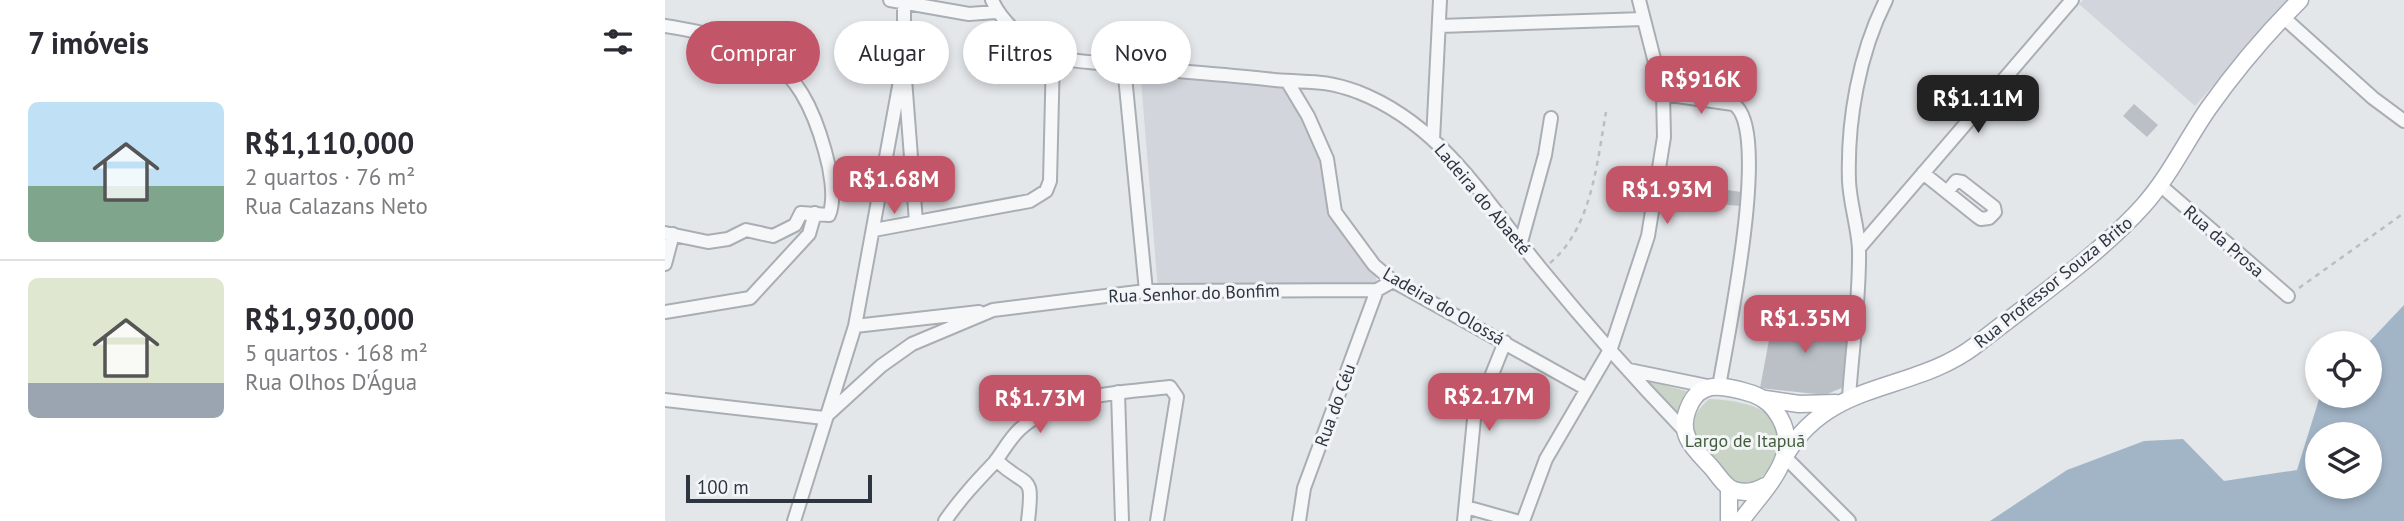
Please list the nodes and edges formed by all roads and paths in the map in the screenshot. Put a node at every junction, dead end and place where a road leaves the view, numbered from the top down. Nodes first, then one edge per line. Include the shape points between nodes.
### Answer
1 (890, 0) edge
2 (1440, 0) edge
3 (1639, 0) edge
4 (1886, 0) edge
5 (2072, 0) edge
6 (2300, 0) edge
7 (904, 3) junction
8 (994, 6) edge
9 (2283, 17) junction
10 (1643, 19) junction
11 (904, 21) edge
12 (1008, 21) edge
13 (665, 26) edge
14 (1440, 26) junction
15 (1191, 72) edge
16 (1287, 81) junction
17 (900, 84) edge
18 (906, 84) edge
19 (1052, 84) edge
20 (1126, 84) edge
21 (1664, 94) junction
22 (1607, 112) dead end
23 (1551, 118) dead end
24 (2404, 121) edge
25 (1433, 139) junction
26 (1923, 173) junction
27 (2160, 185) junction
28 (1947, 192) dead end
29 (2404, 213) edge
30 (821, 214) junction
31 (916, 222) junction
32 (874, 230) junction
33 (669, 234) edge
34 (1521, 242) junction
35 (1859, 248) junction
36 (1560, 255) dead end
37 (665, 264) edge
38 (1393, 281) junction
39 (1377, 290) junction
40 (1146, 291) junction
41 (2288, 296) joint
42 (993, 310) junction
43 (665, 312) edge
44 (855, 326) junction
45 (1505, 342) junction
46 (1611, 348) junction
47 (1629, 370) junction
48 (1585, 387) junction
49 (1716, 387) junction
50 (1118, 392) junction
51 (1765, 399) junction
52 (665, 400) edge
53 (1842, 401) junction
54 (824, 418) junction
55 (1683, 429) junction
56 (1786, 455) junction
57 (996, 460) junction
58 (1765, 486) junction
59 (1729, 488) junction
60 (1466, 507) junction
61 (794, 521) edge
62 (945, 521) edge
63 (1028, 521) edge
64 (1122, 521) edge
65 (1157, 521) edge
66 (1299, 521) edge
67 (1464, 521) edge
68 (1516, 521) edge
69 (1523, 521) edge
70 (1729, 521) edge
71 (1741, 521) edge
72 (1849, 521) edge

1 - 7 street
2 - 14 street
3 - 10 street
4 - 35 street via 1862,63 1850,151 1849,181
5 - 26 street
6 - 9 main road, Rua Professor Souza Brito
7 - 8 street via 969,14
7 - 11 street
8 - 12 street, Ladeira do Abaeté
9 - 24 street
9 - 27 main road, Rua Professor Souza Brito via 2210,107
10 - 14 street
10 - 21 street
13 - 30 street via 744,43 791,76 809,102 829,163 831,204
14 - 25 street
15 - 16 street, Ladeira do Abaeté
16 - 25 street, Ladeira do Abaeté via 1326,81 1361,93 1410,118
16 - 38 street, Ladeira do Olossá via 1327,159 1335,212 1374,265
17 - 32 street
18 - 31 street
19 - 31 street via 1046,191 1030,201
20 - 40 street
21 - 46 street via 1664,137 1648,236
21 - 49 street via 1733,104 1740,108 1748,127 1749,188
22 - 36 path via 1591,193
23 - 34 street
25 - 34 street, Ladeira do Abaeté
26 - 28 street
26 - 35 street
27 - 41 street, Rua da Prosa
27 - 53 main road, Rua Professor Souza Brito via 2129,221 1964,353 1941,366
29 - 41 path
30 - 33 street via 801,213 796,225 773,236 746,230 708,242
30 - 43 street via 810,234 750,298
31 - 32 street
32 - 44 street
33 - 37 street
34 - 46 street, Ladeira do Abaeté
35 - 53 street
38 - 39 street, Rua Senhor do Bonfim
38 - 45 street, Ladeira do Olossá
39 - 40 street, Rua Senhor do Bonfim
39 - 66 street, Rua do Céu via 1304,488
40 - 42 street, Rua Senhor do Bonfim
42 - 44 street, Rua Senhor do Bonfim
42 - 54 street, Rua Senhor do Bonfim via 912,344
44 - 54 street
45 - 48 street, Ladeira do Olossá
45 - 60 street via 1474,419
46 - 47 street, Ladeira do Abaeté
46 - 48 street
47 - 49 street
47 - 55 street, Ladeira do Abaeté
48 - 69 street via 1546,458
49 - 51 main road
49 - 55 main road via 1690,403
50 - 57 street via 1078,399 1044,413 1021,428
50 - 64 street
50 - 65 street via 1170,387 1177,397
51 - 53 main road, Rua Professor Souza Brito via 1799,404
51 - 56 main road via 1782,422
52 - 54 street
53 - 56 main road, Rua Professor Souza Brito via 1811,421
54 - 61 street
55 - 59 main road via 1692,447
56 - 58 main road
56 - 72 street
57 - 62 street via 967,489
57 - 63 street via 1030,484
58 - 59 main road via 1749,492
58 - 71 main road
59 - 70 main road
60 - 67 street
60 - 68 street

